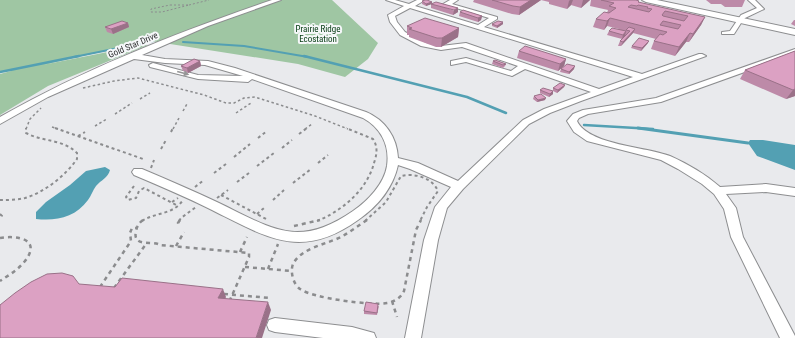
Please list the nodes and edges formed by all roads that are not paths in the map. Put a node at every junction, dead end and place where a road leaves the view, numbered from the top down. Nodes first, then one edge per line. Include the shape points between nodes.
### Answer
1 (278, 0) edge
2 (389, 0) edge
3 (422, 0) edge
4 (455, 0) edge
5 (646, 0) edge
6 (751, 0) edge
7 (664, 2) edge
8 (409, 6) junction
9 (739, 20) junction
10 (479, 27) junction
11 (795, 32) edge
12 (724, 33) dead end
13 (795, 50) edge
14 (133, 56) junction
15 (702, 56) dead end
16 (454, 63) dead end
17 (524, 66) junction
18 (232, 70) junction
19 (642, 77) junction
20 (227, 78) junction
21 (261, 80) junction
22 (600, 92) junction
23 (0, 121) edge
24 (394, 160) junction
25 (138, 172) dead end
26 (459, 186) junction
27 (718, 191) junction
28 (795, 192) edge
29 (275, 325) dead end
30 (368, 338) edge
31 (413, 338) edge
32 (788, 338) edge

1 - 14 street, Gold Star Drive via 206,25
2 - 8 street
3 - 8 street
4 - 10 street via 446,4 495,18
5 - 7 main road
6 - 9 street via 761,9 744,14
7 - 9 main road
8 - 10 street
8 - 17 street via 391,15 400,33 409,38 436,48 463,45
9 - 11 main road
9 - 12 street via 732,33
10 - 19 street
13 - 27 street via 658,100 586,112 576,116 572,121 575,128 591,139 665,158 682,166
14 - 18 street via 205,63
14 -> 20 street via 142,62 198,77
14 - 23 street, Gold Star Drive via 59,89
15 - 19 street
16 - 17 street via 466,60 512,74
17 - 22 street
18 - 20 street
18 - 21 street
19 - 22 street
20 - 21 street
21 - 24 street via 370,117 390,138
22 - 26 street via 547,111 526,122
24 - 25 street via 384,186 363,210 337,228 320,235 296,238 259,230 198,198
24 - 26 street
26 - 31 street via 441,207 431,240
27 - 28 street via 755,187 782,188
27 - 32 street via 730,208 737,237
29 - 30 street

